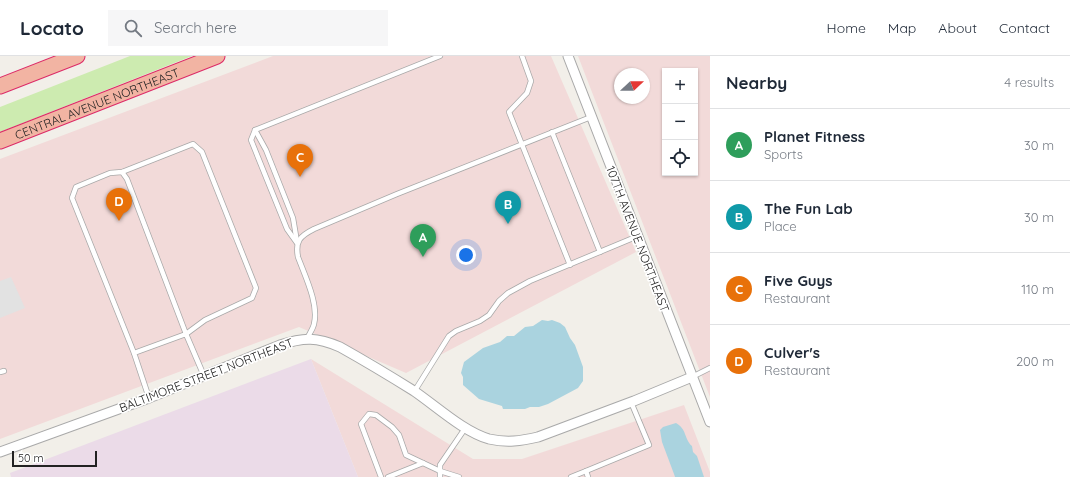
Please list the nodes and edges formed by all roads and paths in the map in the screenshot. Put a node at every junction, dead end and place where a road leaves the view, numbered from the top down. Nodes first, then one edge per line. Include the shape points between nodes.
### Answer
1 (217, 56) edge
2 (440, 56) edge
3 (522, 56) edge
4 (568, 56) edge
5 (71, 57) edge
6 (0, 86) edge
7 (591, 117) junction
8 (255, 130) junction
9 (552, 132) junction
10 (0, 141) edge
11 (522, 144) junction
12 (122, 172) junction
13 (638, 236) junction
14 (297, 243) junction
15 (600, 252) junction
16 (570, 265) junction
17 (186, 334) junction
18 (307, 339) junction
19 (134, 353) junction
20 (710, 368) edge
21 (204, 376) junction
22 (692, 377) junction
23 (414, 392) junction
24 (149, 398) junction
25 (631, 402) junction
26 (710, 422) edge
27 (466, 427) junction
28 (0, 452) edge
29 (423, 463) junction
30 (440, 471) junction
31 (586, 471) junction
32 (381, 477) edge
33 (388, 477) edge
34 (440, 477) edge
35 (459, 477) edge
36 (571, 477) edge
37 (588, 477) edge

1 - 10 highway, CENTRAL AVENUE NORTHEAST
2 - 8 lane
3 - 11 lane via 531,81 527,93 509,112
4 - 7 street, 107TH AVENUE NORTHEAST
5 - 6 highway
7 - 9 lane
7 - 13 street, 107TH AVENUE NORTHEAST
8 - 14 lane via 266,150 293,218
8 - 14 lane via 251,140 287,229
9 - 11 lane
9 - 15 lane
11 - 14 lane via 314,229
11 - 16 lane
12 - 17 lane via 127,179
12 - 17 lane via 193,144 202,152 208,166 256,288 252,298 205,320
12 - 19 lane via 110,173 76,187 72,198
13 - 15 lane
13 - 22 street, 107TH AVENUE NORTHEAST
14 - 18 lane via 296,251 314,305 314,325
15 - 16 lane
16 - 23 lane via 508,292 480,321 449,336
17 - 19 lane
17 - 21 lane
18 - 21 street, BALTIMORE STREET NORTHEAST via 280,345
18 - 23 street, BALTIMORE STREET NORTHEAST via 318,339 340,347
19 - 24 lane
20 - 22 lane
21 - 24 street, BALTIMORE STREET NORTHEAST
22 - 25 street, BALTIMORE STREET NORTHEAST
22 - 26 street, 107TH AVENUE NORTHEAST
23 - 27 street, BALTIMORE STREET NORTHEAST
24 - 28 street, BALTIMORE STREET NORTHEAST
25 - 27 street, BALTIMORE STREET NORTHEAST via 523,441 505,442 477,434
25 - 31 lane via 649,445
27 - 30 lane via 440,466
29 - 30 lane
29 - 32 lane via 406,455 399,436 392,427 376,415 369,414 361,424
29 - 33 lane
30 - 34 lane
30 - 35 lane
31 - 36 lane
31 - 37 lane

